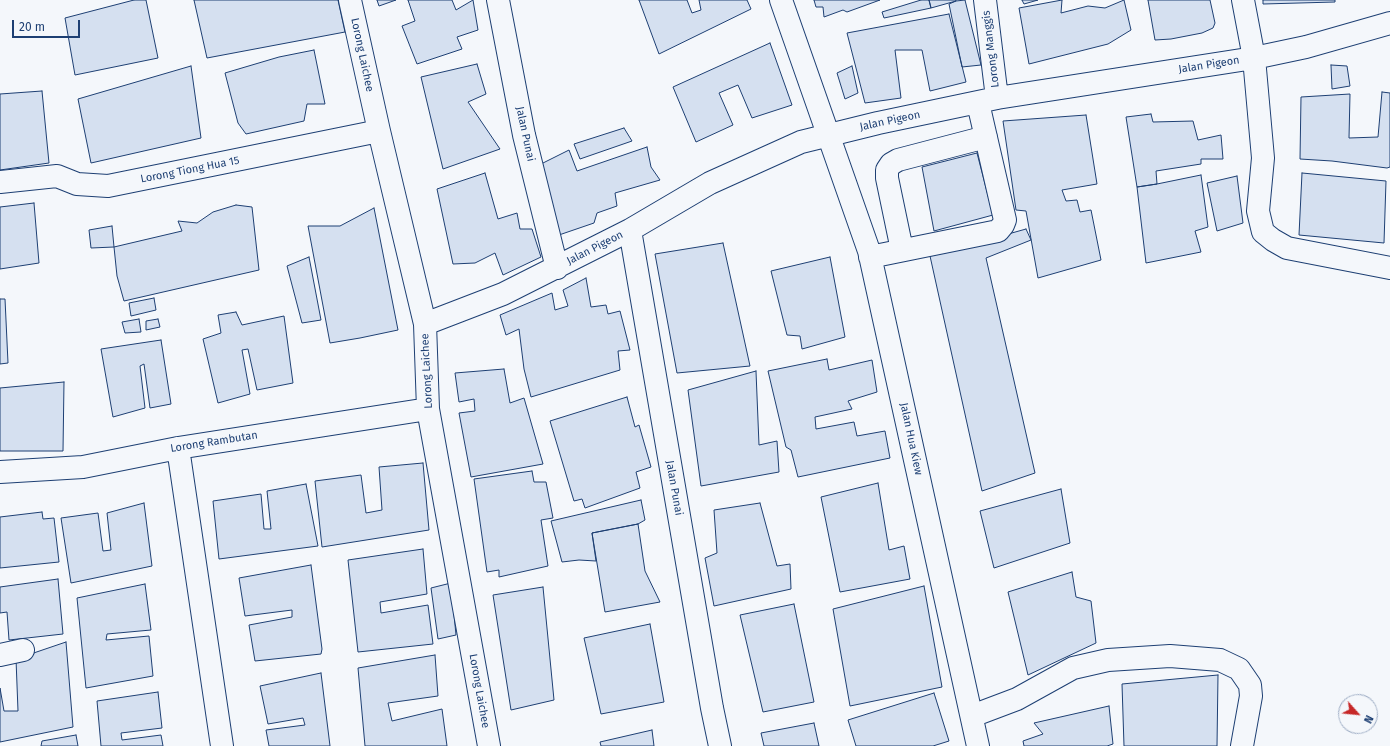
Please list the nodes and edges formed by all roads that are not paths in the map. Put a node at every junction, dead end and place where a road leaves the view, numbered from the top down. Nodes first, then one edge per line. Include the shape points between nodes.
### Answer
1 (350, 0) edge
2 (498, 0) edge
3 (781, 0) edge
4 (985, 0) edge
5 (1243, 0) edge
6 (1390, 23) edge
7 (1254, 58) junction
8 (988, 101) junction
9 (379, 131) junction
10 (828, 136) junction
11 (986, 137) junction
12 (0, 182) edge
13 (630, 230) junction
14 (902, 250) junction
15 (870, 257) junction
16 (557, 268) junction
17 (1390, 268) edge
18 (425, 324) junction
19 (428, 409) junction
20 (178, 448) junction
21 (0, 472) edge
22 (23, 650) dead end
23 (0, 655) edge
24 (972, 716) junction
25 (222, 746) edge
26 (489, 746) edge
27 (720, 746) edge
28 (978, 746) edge
29 (1242, 746) edge

1 - 9 street, Lorong Laichee
2 - 16 street, Jalan Punai via 524,135
3 - 10 street, Jalan Hua Kiew
4 - 8 street, Lorong Manggis
5 - 7 street
6 - 7 street, Jalan Pigeon via 1306,47
7 - 8 street, Jalan Pigeon
7 - 17 street via 1263,158 1258,211 1263,232 1288,248
8 - 10 street, Jalan Pigeon via 878,123
8 - 11 street, Lorong Manggis
9 - 12 street, Lorong Tiong Hua 15 via 108,186 77,184 58,176
9 - 18 street, Lorong Laichee
10 - 13 street, Jalan Pigeon via 801,142 710,183
10 - 15 street, Jalan Hua Kiew
11 - 14 street via 891,164 886,178
11 - 14 street, Lorong Manggis via 1006,220 1003,225 998,231
13 - 16 street, Jalan Pigeon
13 - 27 street, Jalan Punai
14 - 15 street, Lorong Manggis
15 - 24 street, Jalan Hua Kiew
16 - 18 street, Jalan Pigeon via 503,294
18 - 19 street, Lorong Laichee
19 - 20 street, Lorong Rambutan
19 - 26 street, Lorong Laichee
20 - 21 street, Lorong Rambutan via 83,467
20 - 25 street
22 - 23 street
24 - 28 street, Jalan Hua Kiew
24 - 29 street via 1017,699 1073,668 1108,660 1170,656 1220,660 1239,669 1250,685 1251,696

